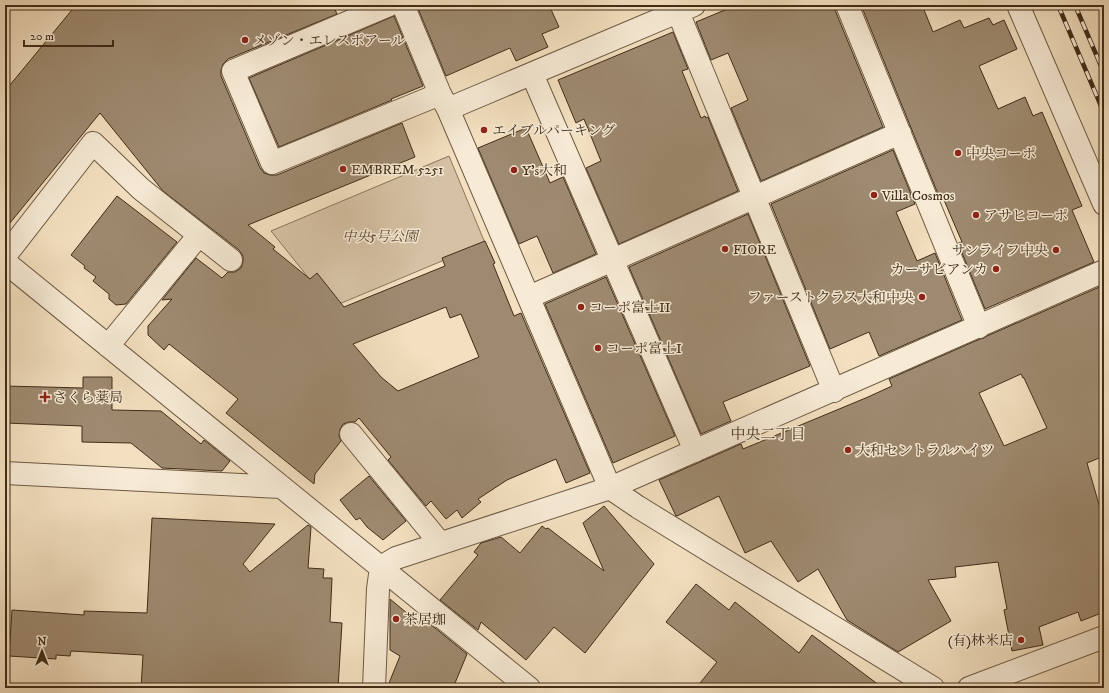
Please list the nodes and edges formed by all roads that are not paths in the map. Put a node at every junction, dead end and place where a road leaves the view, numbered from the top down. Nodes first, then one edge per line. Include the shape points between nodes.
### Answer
1 (389, 5) edge
2 (403, 5) edge
3 (847, 5) edge
4 (1018, 5) edge
5 (686, 9) edge
6 (532, 74) junction
7 (444, 102) junction
8 (900, 133) junction
9 (754, 198) junction
10 (1104, 204) edge
11 (199, 235) junction
12 (5, 256) edge
13 (231, 260) dead end
14 (612, 260) junction
15 (5, 262) edge
16 (1104, 271) edge
17 (529, 297) junction
18 (979, 327) junction
19 (108, 346) junction
20 (834, 391) junction
21 (351, 434) dead end
22 (695, 451) junction
23 (5, 473) edge
24 (282, 487) junction
25 (610, 488) junction
26 (440, 543) junction
27 (381, 567) junction
28 (1104, 637) edge
29 (374, 688) edge
30 (529, 688) edge
31 (933, 688) edge
32 (969, 688) edge

1 - 7 street via 233,71 272,163
2 - 7 street
3 - 8 street
4 - 10 street
5 - 6 street
5 - 9 street
6 - 7 street
6 - 14 street
7 - 17 street
8 - 9 street
8 - 18 street
9 - 14 street
9 - 20 street
11 - 12 street via 141,189 93,143
11 - 13 street
11 - 19 street
14 - 17 street
14 - 22 street
15 - 19 street
16 - 18 street
17 - 25 street
18 - 20 street
19 - 24 street
20 - 22 street
21 - 26 street
22 - 25 street
23 - 24 street
24 - 27 street
25 - 26 street
25 - 31 street
26 - 27 street via 396,558
27 - 29 street
27 - 30 street
28 - 32 street

